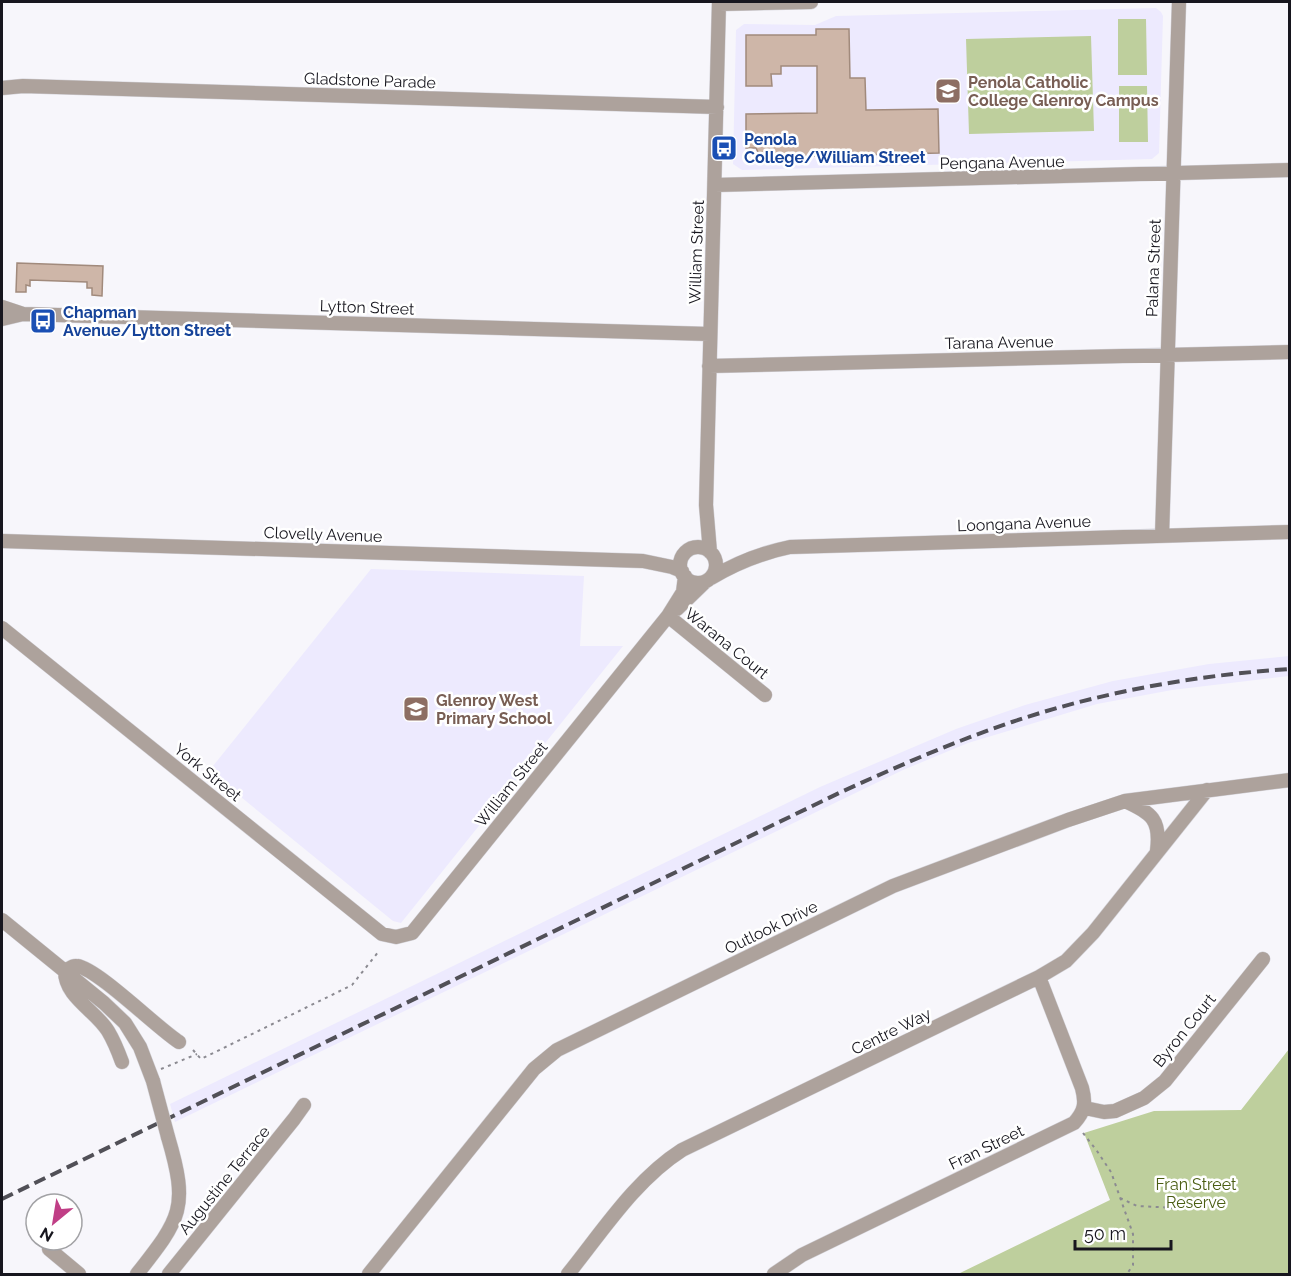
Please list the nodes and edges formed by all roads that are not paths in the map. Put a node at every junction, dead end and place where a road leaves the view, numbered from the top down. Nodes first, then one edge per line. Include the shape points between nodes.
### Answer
1 (811, 2) edge
2 (1179, 2) edge
3 (719, 3) edge
4 (2, 81) edge
5 (23, 86) junction
6 (2, 88) edge
7 (717, 107) junction
8 (1290, 170) edge
9 (1172, 174) junction
10 (715, 185) junction
11 (2, 307) edge
12 (23, 314) junction
13 (2, 319) edge
14 (709, 334) junction
15 (1290, 352) edge
16 (1167, 355) junction
17 (709, 366) junction
18 (706, 504) junction
19 (1290, 532) edge
20 (1162, 536) junction
21 (2, 541) edge
22 (688, 551) junction
23 (712, 554) junction
24 (760, 554) junction
25 (643, 561) junction
26 (683, 574) junction
27 (709, 580) junction
28 (668, 616) junction
29 (2, 628) edge
30 (765, 695) dead end
31 (1290, 780) edge
32 (1207, 790) junction
33 (1125, 801) junction
34 (1157, 853) junction
35 (2, 920) edge
36 (396, 937) joint
37 (1263, 958) dead end
38 (65, 971) junction
39 (1040, 977) junction
40 (179, 1042) dead end
41 (122, 1062) dead end
42 (304, 1105) dead end
43 (1084, 1108) junction
44 (52, 1252) edge
45 (79, 1275) edge
46 (137, 1275) edge
47 (169, 1275) edge
48 (369, 1275) edge
49 (568, 1275) edge
50 (774, 1275) edge

1 - 3 street
2 - 9 street, Palana Street
3 - 7 street, William Street
4 - 5 street, Gladstone Parade
5 - 6 street, Gladstone Parade
5 - 7 street, Gladstone Parade
7 - 10 street, William Street
8 - 9 street, Pengana Avenue
9 - 10 street, Pengana Avenue
9 - 16 street, Palana Street
10 - 14 street, William Street
11 - 12 street, Lytton Street
12 - 13 street, Lytton Street
12 - 14 street, Lytton Street
14 - 17 street, William Street
15 - 16 street, Tarana Avenue
16 - 17 street, Tarana Avenue
16 - 20 street, Palana Street
17 - 18 street, William Street
18 - 22 street, William Street via 699,534
18 - 23 street, William Street
19 - 20 street, Loongana Avenue
20 - 24 street, Loongana Avenue via 790,547
21 - 25 street, Clovelly Avenue
22 - 23 street via 699,547
22 - 25 street, Clovelly Avenue
22 - 26 street via 681,566
23 - 24 street, Loongana Avenue via 736,558
23 - 27 street via 716,568
24 - 27 street, Loongana Avenue
25 - 26 street, Clovelly Avenue via 672,567
26 - 27 street via 695,582
26 - 28 street, William Street via 683,592
27 - 28 street, William Street
28 - 30 street, Warana Court
28 - 36 street, William Street via 412,933
29 - 36 street, York Street via 382,934
31 - 32 street, Outlook Drive
32 - 33 street, Outlook Drive
32 - 34 street, Centre Way
33 - 34 street via 1146,812 1158,826
33 - 48 street, Outlook Drive via 893,886 557,1050 534,1069
34 - 39 street, Centre Way via 1093,933 1066,961
35 - 38 street, Augustine Terrace
37 - 43 street, Byron Court via 1166,1081 1144,1098 1115,1111
38 - 40 street via 76,966 105,981
38 - 41 street via 69,990 102,1023
38 - 46 street, Augustine Terrace, bridge via 125,1023 156,1075 179,1177 179,1194 176,1220
39 - 43 street via 1082,1088
39 - 49 street, Centre Way via 666,1160 648,1174
42 - 47 street, Augustine Terrace
43 - 50 street, Fran Street via 1074,1123 802,1255
44 - 45 street

